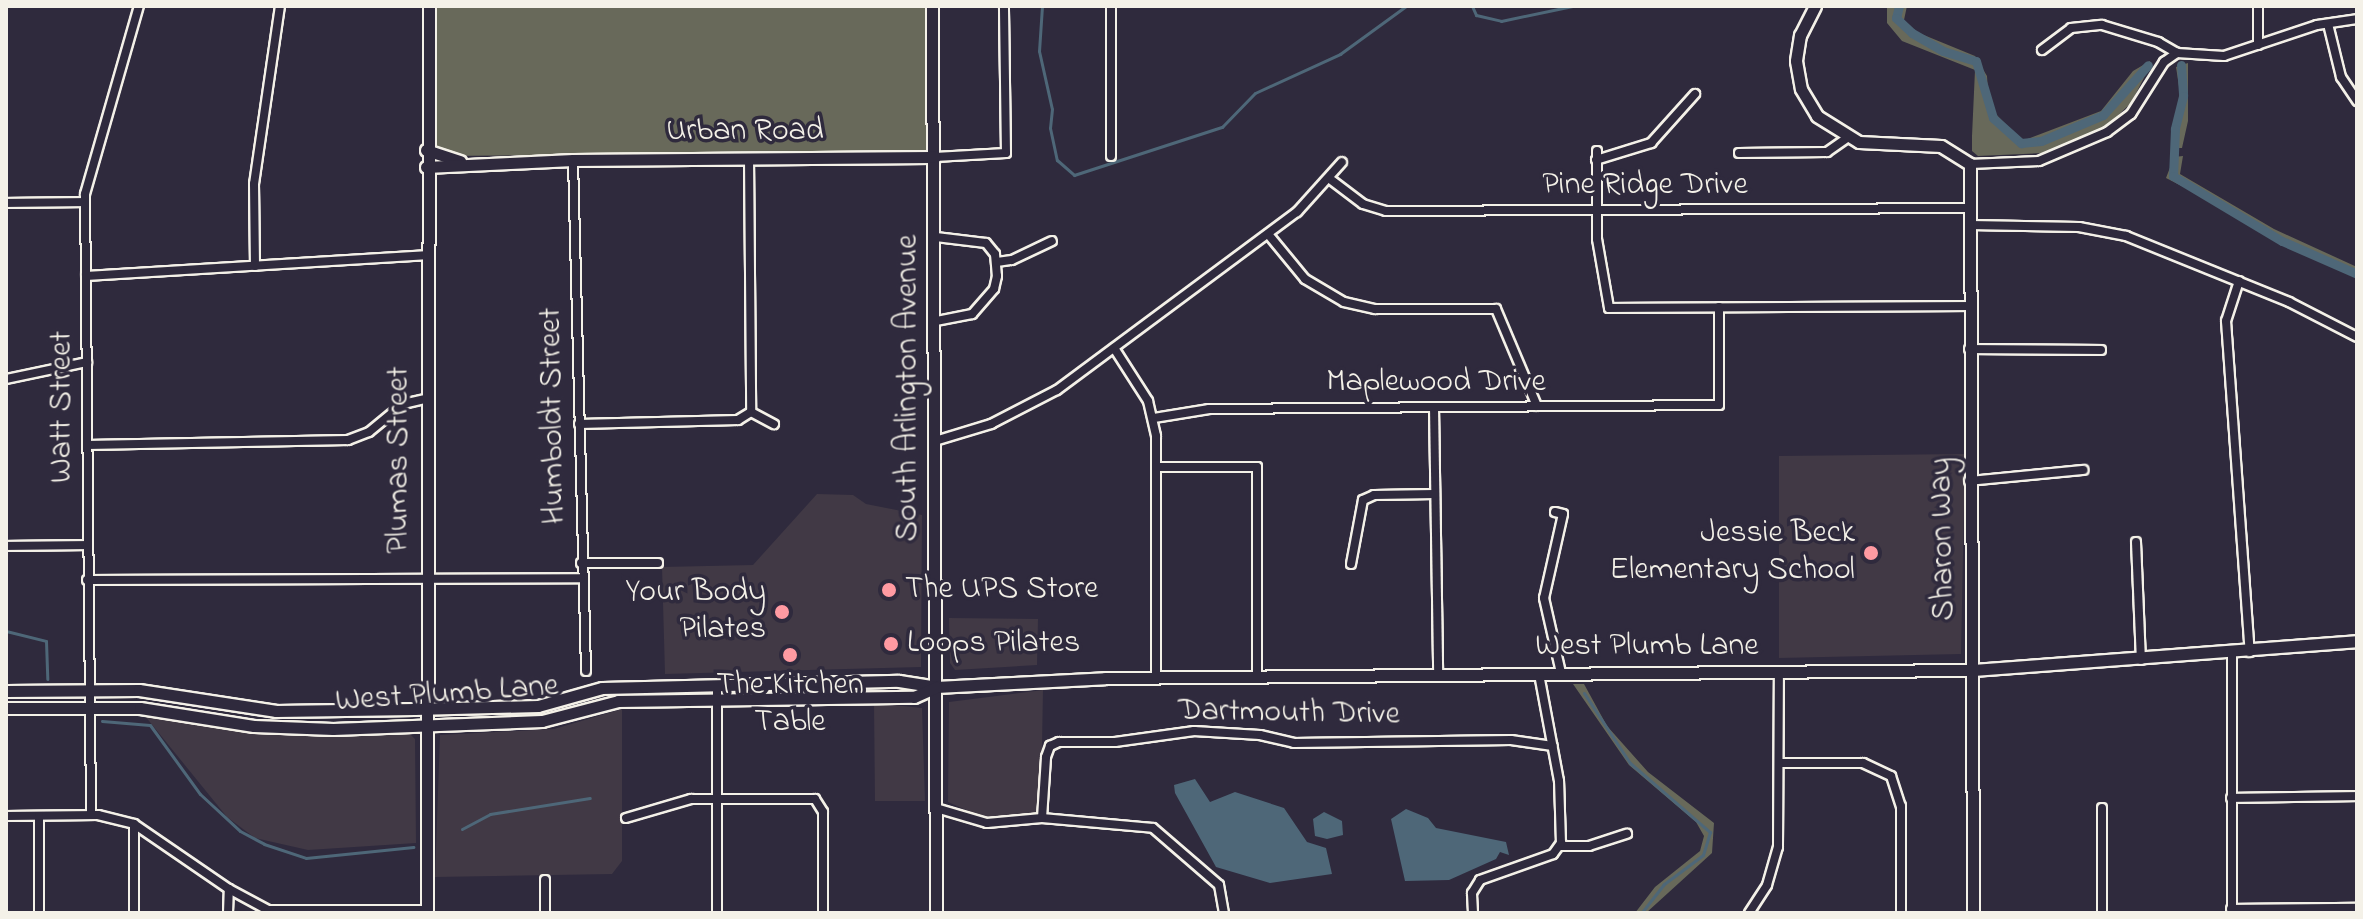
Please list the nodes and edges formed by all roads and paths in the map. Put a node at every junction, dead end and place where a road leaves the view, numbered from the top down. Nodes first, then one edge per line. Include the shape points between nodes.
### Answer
1 (139, 6) edge
2 (280, 6) edge
3 (429, 6) edge
4 (932, 6) edge
5 (1004, 6) edge
6 (1111, 6) edge
7 (1815, 6) edge
8 (2258, 6) edge
9 (2357, 19) edge
10 (2328, 24) junction
11 (2258, 45) junction
12 (2042, 50) dead end
13 (2177, 53) junction
14 (1695, 94) dead end
15 (2357, 101) edge
16 (1847, 138) junction
17 (426, 150) junction
18 (1739, 153) dead end
19 (1111, 156) dead end
20 (935, 157) junction
21 (749, 158) junction
22 (573, 160) junction
23 (1342, 162) dead end
24 (484, 163) junction
25 (1970, 164) junction
26 (426, 167) junction
27 (1330, 179) junction
28 (85, 202) junction
29 (6, 203) edge
30 (1970, 208) junction
31 (1596, 210) junction
32 (1970, 225) junction
33 (1268, 234) junction
34 (936, 237) junction
35 (1052, 241) dead end
36 (425, 255) junction
37 (997, 262) junction
38 (255, 266) junction
39 (86, 276) junction
40 (2239, 281) junction
41 (1969, 306) junction
42 (1719, 307) junction
43 (936, 321) junction
44 (2357, 337) edge
45 (1114, 348) junction
46 (1969, 349) junction
47 (2101, 350) dead end
48 (87, 362) junction
49 (6, 379) edge
50 (425, 399) junction
51 (1537, 406) junction
52 (1434, 407) junction
53 (751, 412) junction
54 (1154, 418) junction
55 (579, 424) junction
56 (774, 424) dead end
57 (935, 441) junction
58 (87, 445) junction
59 (1156, 467) junction
60 (2083, 470) dead end
61 (1969, 481) junction
62 (1435, 494) junction
63 (1555, 512) dead end
64 (2136, 542) dead end
65 (87, 545) junction
66 (6, 546) edge
67 (581, 563) junction
68 (658, 563) dead end
69 (1351, 564) dead end
70 (581, 578) junction
71 (426, 579) junction
72 (87, 580) junction
73 (2357, 641) edge
74 (2250, 653) junction
75 (2232, 654) junction
76 (2141, 661) junction
77 (1972, 670) junction
78 (586, 671) dead end
79 (1779, 672) junction
80 (1561, 673) junction
81 (1438, 674) junction
82 (1539, 674) junction
83 (1257, 676) junction
84 (1156, 677) junction
85 (717, 685) junction
86 (936, 687) junction
87 (89, 689) junction
88 (6, 691) edge
89 (717, 701) junction
90 (90, 707) junction
91 (6, 708) edge
92 (427, 709) junction
93 (426, 726) junction
94 (1553, 746) junction
95 (1779, 763) junction
96 (2357, 796) edge
97 (717, 798) junction
98 (2231, 798) junction
99 (936, 808) junction
100 (2102, 808) dead end
101 (91, 815) junction
102 (6, 816) edge
103 (39, 816) junction
104 (626, 818) dead end
105 (1042, 818) junction
106 (134, 824) junction
107 (1627, 834) dead end
108 (1560, 846) junction
109 (545, 880) dead end
110 (229, 889) junction
111 (2357, 908) edge
112 (2232, 911) edge
113 (322, 912) edge
114 (427, 912) edge
115 (39, 913) edge
116 (134, 913) edge
117 (228, 913) edge
118 (545, 913) edge
119 (717, 913) edge
120 (823, 913) edge
121 (936, 913) edge
122 (1224, 913) edge
123 (1473, 913) edge
124 (1749, 913) edge
125 (1901, 913) edge
126 (1973, 913) edge
127 (2102, 913) edge

1 - 28 street, Watt Street
2 - 38 street via 254,184
3 - 17 main road, Plumas Street
4 - 20 main road, South Arlington Avenue
5 - 20 street, Urban Road via 1006,153
6 - 19 street
7 - 16 main road via 1800,35 1797,74 1817,116
8 - 11 street
9 - 10 street
10 - 11 street
10 - 15 street via 2341,77
11 - 13 street via 2224,56
12 - 13 street via 2071,28 2102,25
13 - 25 street via 2164,62 2131,114 2107,132 2039,161
14 - 31 street via 1651,143 1597,156
16 - 18 street via 1827,152
16 - 25 main road via 1873,145 1941,146
17 - 24 main road, Urban Road via 448,160
17 - 26 main road, Plumas Street
20 - 21 main road, Urban Road
20 - 34 main road, South Arlington Avenue
21 - 22 main road, Urban Road
21 - 53 street
22 - 24 main road, Urban Road
22 - 55 street, Humboldt Street
23 - 27 street
24 - 26 main road, Urban Road
25 - 30 main road, Sharon Way
26 - 36 main road, Plumas Street
27 - 31 street, Pine Ridge Drive via 1363,204 1386,211
27 - 33 street
28 - 29 street
28 - 39 street, Watt Street
30 - 31 street, Pine Ridge Drive
30 - 32 main road, Sharon Way
31 - 42 street via 1609,308
32 - 40 street via 2103,230
32 - 41 main road, Sharon Way
33 - 45 street
33 - 51 street via 1305,279 1344,302 1375,309 1496,309
34 - 37 street via 980,240
34 - 43 main road, South Arlington Avenue
35 - 37 street
36 - 38 street
36 - 50 main road, Plumas Street
37 - 43 street via 994,289 978,310 961,319
38 - 39 street
39 - 48 street, Watt Street
40 - 44 street
40 - 74 street via 2226,321
41 - 42 street
41 - 46 main road, Sharon Way
42 - 51 street, Maplewood Drive via 1719,405
43 - 57 main road, South Arlington Avenue
45 - 54 street via 1141,386
45 - 57 street via 1014,414
46 - 47 street
46 - 61 main road, Sharon Way
48 - 49 street
48 - 58 street, Watt Street
50 - 58 street via 403,404 369,432 348,440
50 - 71 main road, Plumas Street
51 - 52 street, Maplewood Drive
52 - 54 street, Maplewood Drive via 1209,409
52 - 62 street
53 - 55 street via 738,420
53 - 56 street
54 - 59 street
55 - 67 street, Humboldt Street
57 - 86 main road, South Arlington Avenue
58 - 65 street, Watt Street
59 - 83 street via 1257,467
59 - 84 street
60 - 61 street
61 - 77 main road, Sharon Way
62 - 69 street via 1374,495 1363,500
62 - 81 street
63 - 80 street via 1563,514 1544,598
64 - 76 street
65 - 66 street
65 - 72 street, Watt Street
67 - 68 street
67 - 70 street, Humboldt Street
70 - 71 street
70 - 78 street, Humboldt Street
71 - 72 street
71 - 92 main road, Plumas Street
72 - 87 street, Watt Street
73 - 74 main road, West Plumb Lane
74 - 75 main road, West Plumb Lane
75 - 76 main road, West Plumb Lane
75 - 98 street
76 - 77 main road, West Plumb Lane
77 - 79 main road, West Plumb Lane
77 - 126 main road, Sharon Way
79 - 80 main road, West Plumb Lane
79 - 95 street
80 - 82 main road, West Plumb Lane
81 - 82 main road, West Plumb Lane
81 - 83 main road, West Plumb Lane
82 - 94 street
83 - 84 main road, West Plumb Lane
84 - 86 main road, West Plumb Lane
85 - 86 main road, West Plumb Lane via 899,681
85 - 89 street
85 - 92 main road, West Plumb Lane via 602,688 538,706
86 - 89 main road, West Plumb Lane via 914,697
86 - 99 main road, South Arlington Avenue
87 - 88 main road, West Plumb Lane
87 - 90 street, Watt Street
87 - 92 main road, West Plumb Lane via 139,690 266,710
89 - 93 main road, West Plumb Lane via 618,701 542,721
89 - 97 street
90 - 91 main road, West Plumb Lane
90 - 93 main road, West Plumb Lane via 156,709 275,728
90 - 101 street, Watt Street
92 - 93 main road, Plumas Street
93 - 114 main road, Plumas Street
94 - 105 street, Dartmouth Drive via 1511,740 1294,743 1194,731 1115,742 1059,742 1050,746 1046,757
94 - 108 street via 1561,795
95 - 124 street via 1776,860
95 - 125 street via 1863,763 1891,776 1901,806
96 - 98 street
97 - 104 street via 681,801
97 - 119 street
97 - 120 street via 819,801
98 - 112 street
99 - 105 street via 987,823
99 - 121 main road, South Arlington Avenue
100 - 127 street
101 - 103 street
101 - 106 street
102 - 103 street
103 - 115 street
105 - 122 street via 1161,832 1185,860 1219,885
106 - 110 street
106 - 116 street
107 - 108 street via 1589,846
108 - 123 street via 1553,854 1480,880 1472,893
109 - 118 street
110 - 113 street via 268,910
110 - 117 street
111 - 112 street
113 - 114 street

